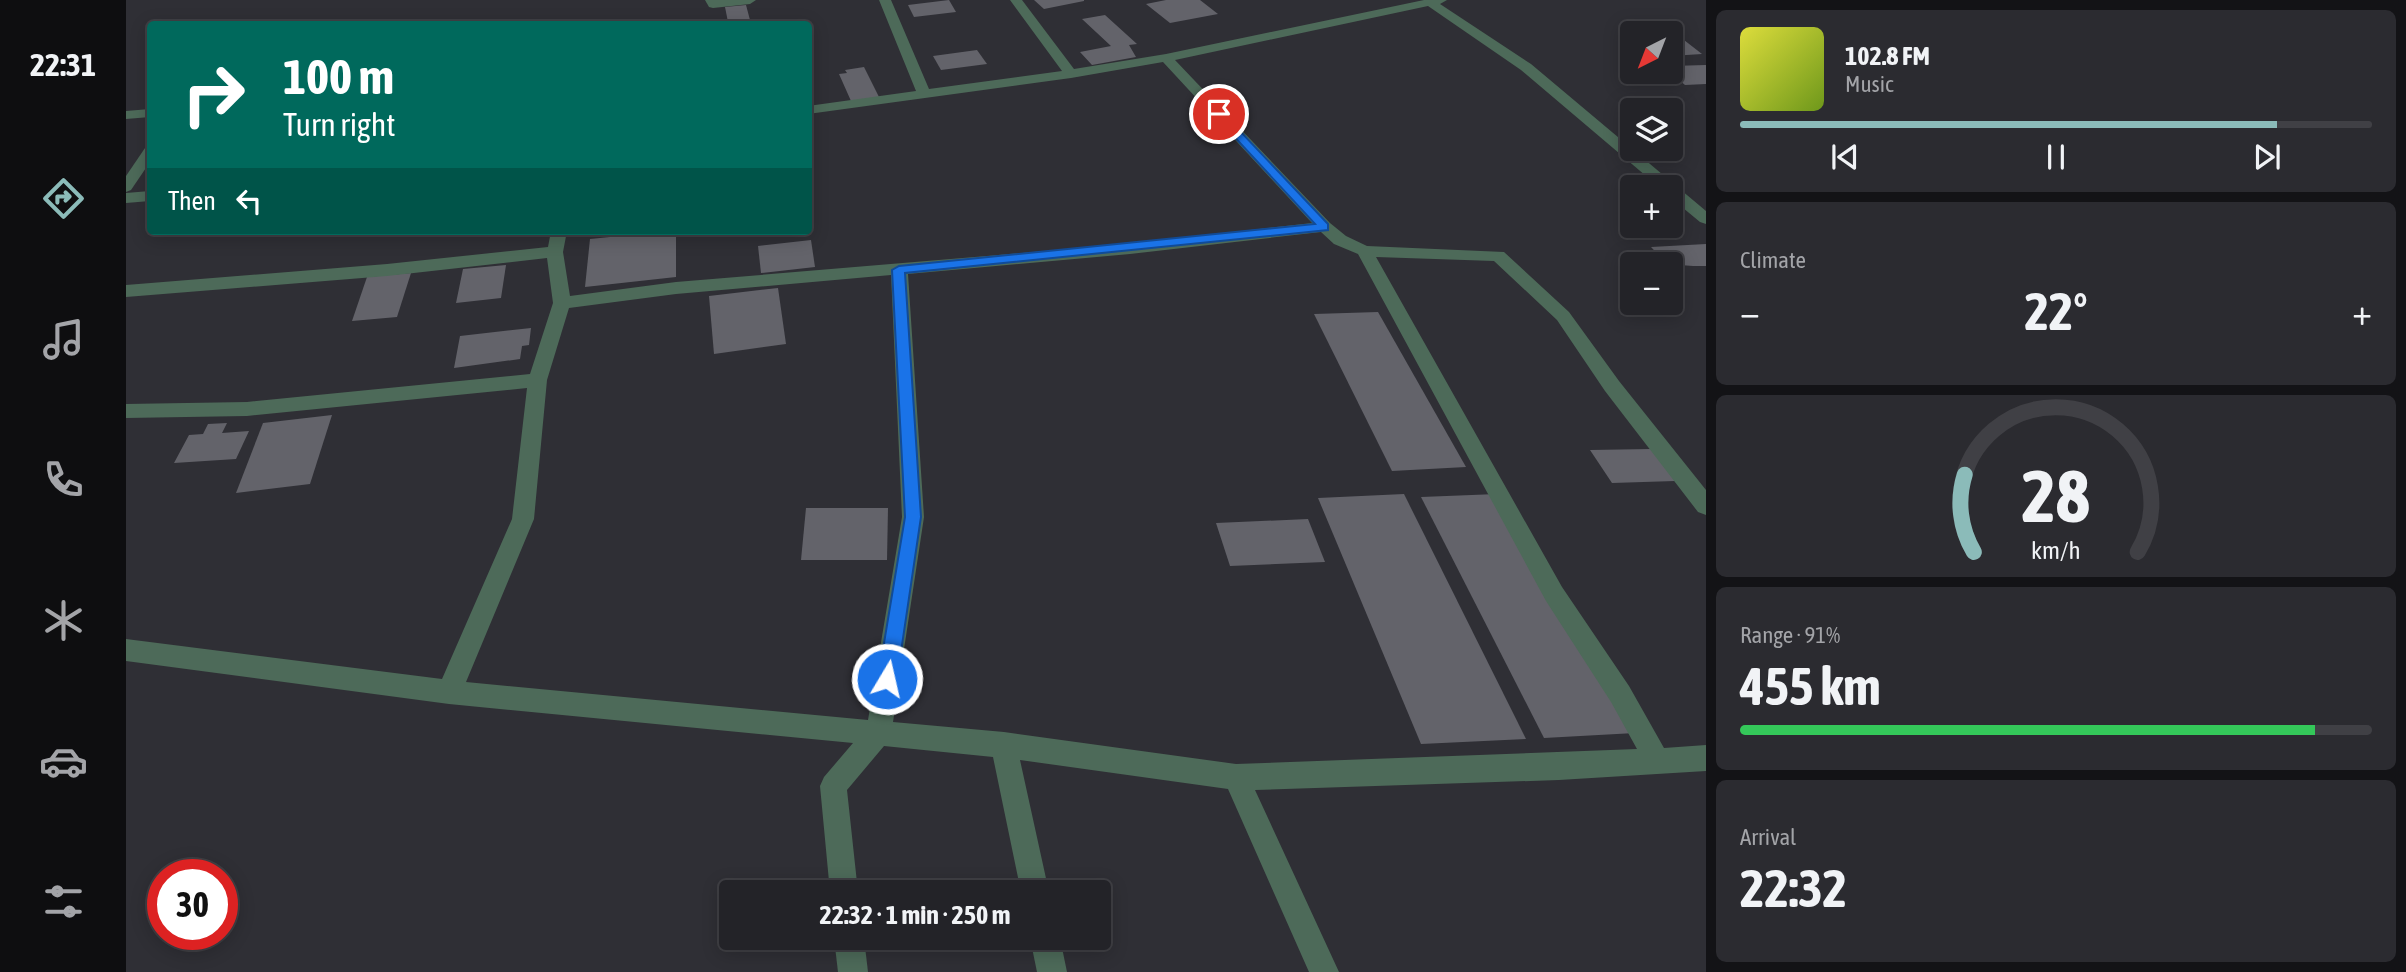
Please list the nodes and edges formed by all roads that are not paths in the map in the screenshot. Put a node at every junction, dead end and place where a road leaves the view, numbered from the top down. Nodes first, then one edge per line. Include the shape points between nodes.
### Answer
1 (711, 0) edge
2 (750, 0) edge
3 (885, 0) edge
4 (1016, 0) edge
5 (1436, 1) edge
6 (1166, 58) junction
7 (1071, 74) junction
8 (924, 95) junction
9 (812, 109) edge
10 (147, 113) edge
11 (126, 115) edge
12 (147, 156) edge
13 (1653, 175) edge
14 (126, 187) edge
15 (147, 195) edge
16 (126, 198) edge
17 (1683, 200) edge
18 (1706, 219) edge
19 (1324, 227) junction
20 (558, 235) edge
21 (1364, 251) junction
22 (555, 252) junction
23 (899, 270) junction
24 (126, 290) edge
25 (562, 303) junction
26 (537, 380) junction
27 (126, 411) edge
28 (1706, 506) edge
29 (126, 650) edge
30 (449, 692) junction
31 (879, 733) junction
32 (1004, 745) junction
33 (1706, 758) edge
34 (1657, 761) junction
35 (1236, 777) junction
36 (843, 880) edge
37 (1032, 880) edge
38 (850, 950) edge
39 (1047, 950) edge
40 (853, 972) edge
41 (1052, 972) edge
42 (1324, 972) edge

1 - 2 street via 713,4
3 - 8 street
4 - 7 street
5 - 6 street
5 - 13 street via 1525,67
6 - 7 street
6 - 19 street
7 - 8 street
8 - 9 street
10 - 11 street
12 - 14 street
15 - 16 street
17 - 18 street
19 - 21 street
19 - 23 street
20 - 22 street
21 - 28 street via 1498,256 1563,316
21 - 34 street via 1555,594
22 - 24 street
22 - 25 street
23 - 25 street via 676,288
23 - 31 street via 913,517
25 - 26 street
26 - 27 street via 247,409
26 - 30 street via 523,519
29 - 30 street
30 - 31 street
31 - 32 street
31 - 36 street via 833,786
32 - 35 street
32 - 37 street
33 - 34 street
34 - 35 street
35 - 42 street
38 - 40 street
39 - 41 street

